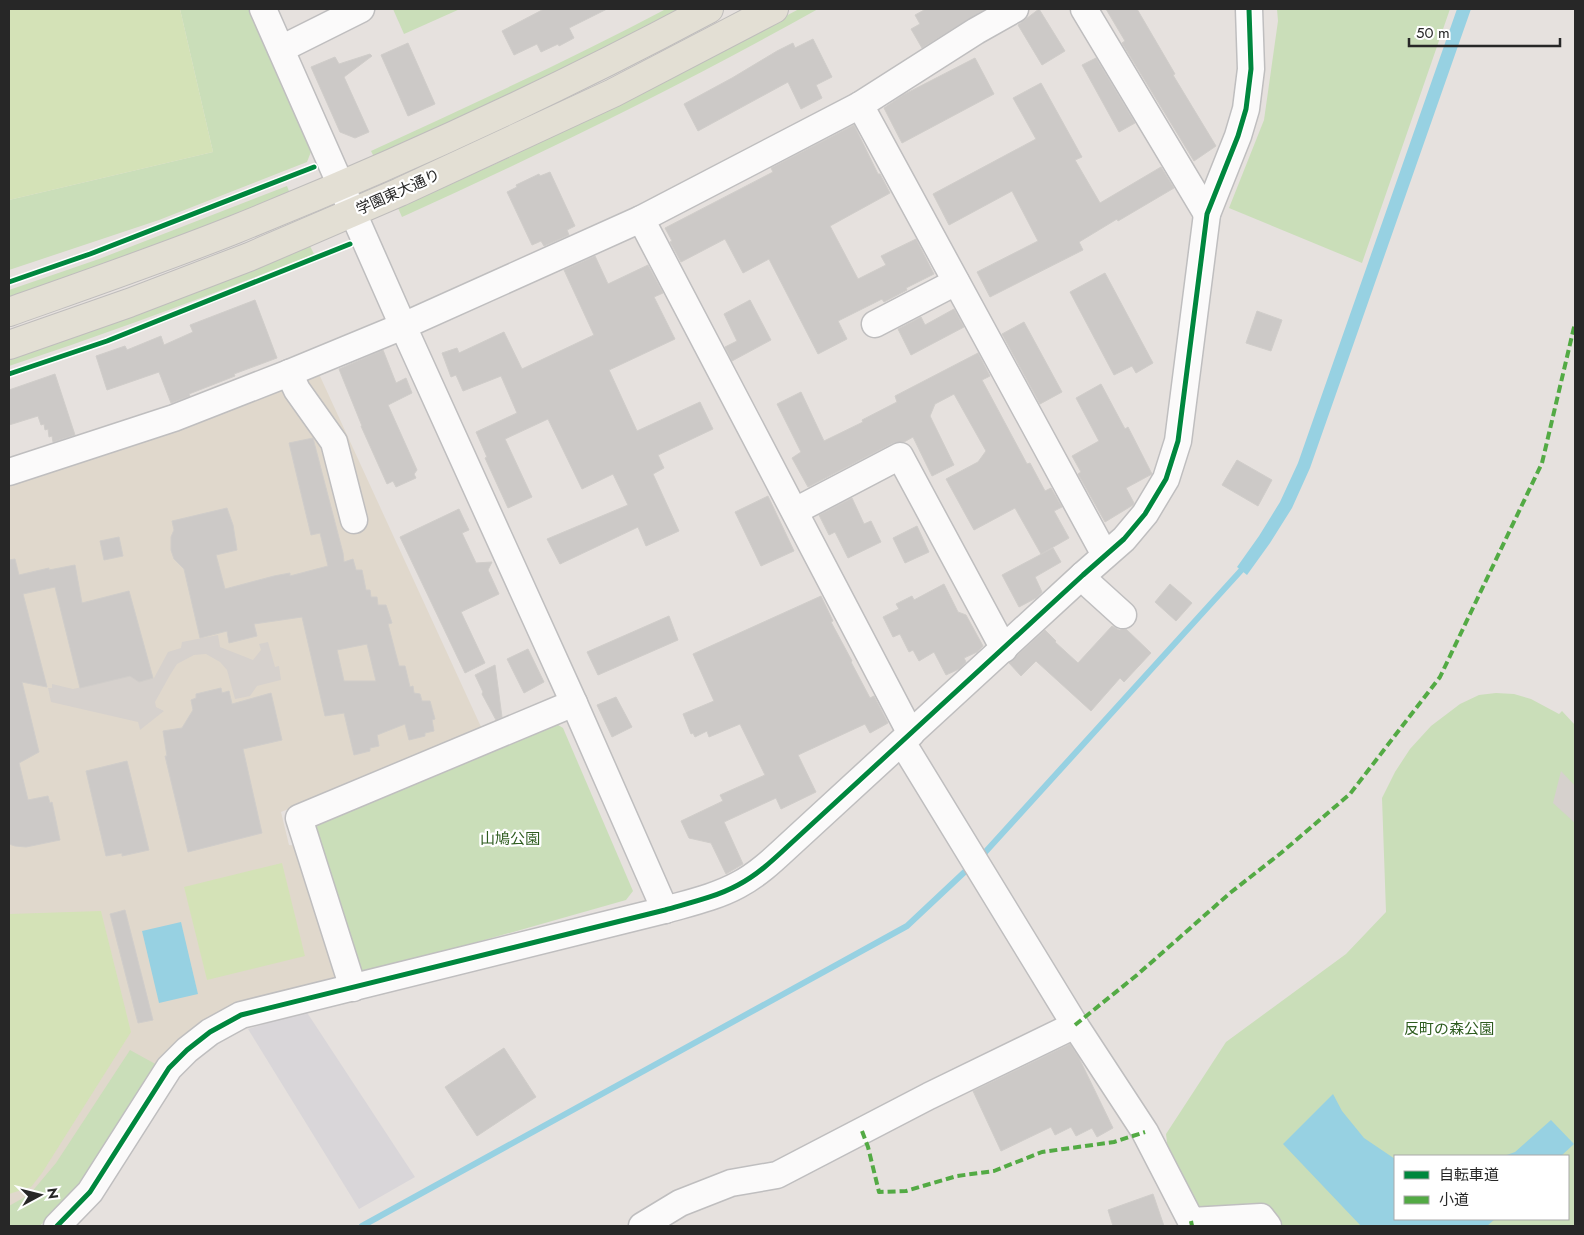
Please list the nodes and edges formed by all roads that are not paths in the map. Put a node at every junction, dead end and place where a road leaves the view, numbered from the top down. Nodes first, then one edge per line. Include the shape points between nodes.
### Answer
1 (263, 9) edge
2 (361, 9) edge
3 (709, 9) edge
4 (774, 9) edge
5 (1015, 9) edge
6 (1084, 9) edge
7 (1249, 9) edge
8 (281, 49) junction
9 (860, 105) junction
10 (341, 185) junction
11 (653, 207) junction
12 (353, 212) junction
13 (1207, 214) junction
14 (956, 282) junction
15 (9, 312) edge
16 (874, 324) dead end
17 (403, 326) junction
18 (9, 346) edge
19 (289, 373) junction
20 (9, 472) edge
21 (794, 511) junction
22 (354, 520) dead end
23 (1105, 555) junction
24 (1083, 575) junction
25 (1123, 615) dead end
26 (1004, 648) junction
27 (574, 704) junction
28 (907, 738) junction
29 (665, 910) junction
30 (353, 988) junction
31 (1075, 1025) junction
32 (56, 1226) edge
33 (642, 1226) edge
34 (1268, 1226) edge

1 - 8 street
2 - 8 street
3 - 10 main road, 学園東大通り via 477,124
4 - 12 main road, 学園東大通り via 604,97
5 - 9 street
6 - 13 street
7 - 13 street via 1250,69 1246,109
8 - 10 street
9 - 11 street
9 - 14 street
10 - 12 street
10 - 15 main road, 学園東大通り via 235,229
11 - 17 street
11 - 21 street
12 - 17 street
12 - 18 main road, 学園東大通り via 249,257
13 - 23 street via 1178,441 1166,479 1145,514
14 - 16 street
14 - 23 street
17 - 19 street
17 - 27 street
19 - 20 street via 174,418
19 - 22 street via 297,390 334,442
21 - 26 street via 900,456
21 - 28 street
23 - 24 street
24 - 25 street
24 - 26 street
26 - 28 street
27 - 29 street
27 - 30 street via 299,818
28 - 29 street via 760,871 738,886
28 - 31 street via 967,850
29 - 30 street
30 - 32 street via 242,1015 202,1038 169,1068 90,1192
31 - 33 street via 778,1174 731,1183 680,1203
31 - 34 street via 1145,1132 1191,1221 1261,1217

